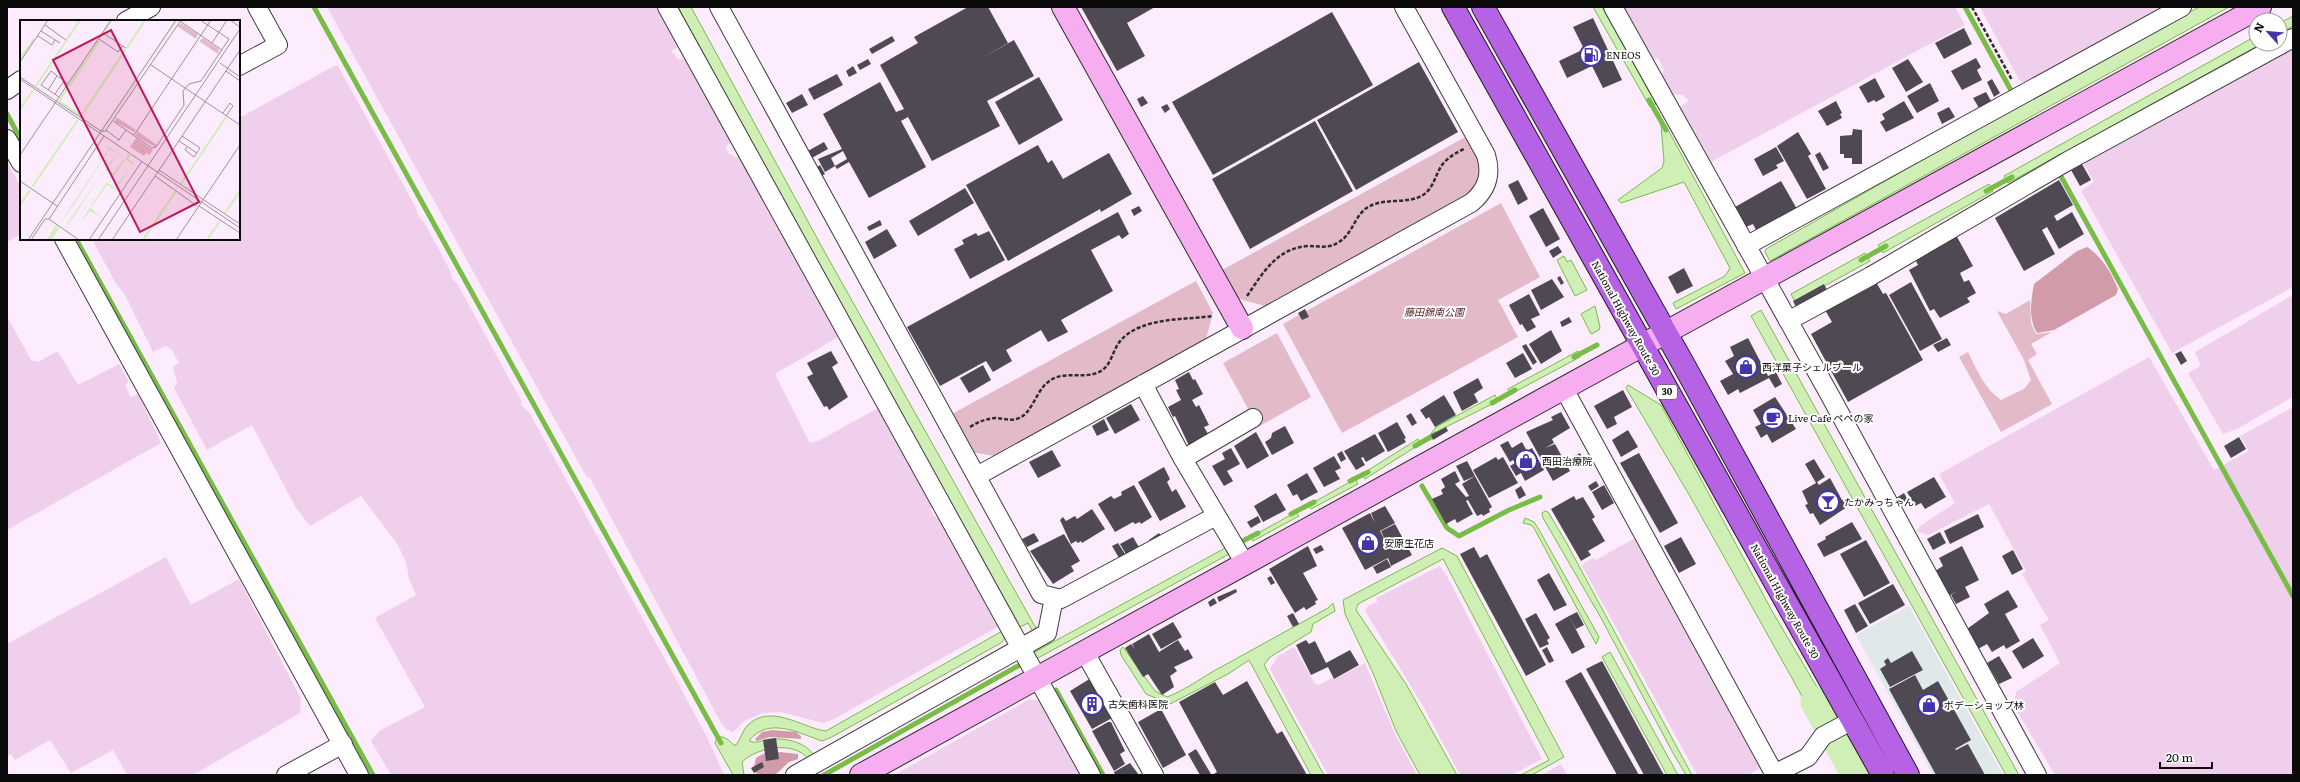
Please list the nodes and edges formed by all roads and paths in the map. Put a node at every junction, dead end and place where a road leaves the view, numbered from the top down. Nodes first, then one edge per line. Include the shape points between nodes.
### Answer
1 (151, 7) edge
2 (257, 7) edge
3 (667, 7) edge
4 (719, 7) edge
5 (1063, 7) edge
6 (1404, 7) edge
7 (1453, 7) edge
8 (1483, 7) edge
9 (1613, 7) edge
10 (1972, 7) edge
11 (2182, 7) edge
12 (2260, 7) edge
13 (128, 20) edge
14 (2293, 38) edge
15 (240, 65) edge
16 (20, 81) edge
17 (7, 90) edge
18 (2021, 96) junction
19 (7, 139) edge
20 (1479, 142) junction
21 (20, 161) edge
22 (65, 240) edge
23 (1746, 246) junction
24 (1764, 279) junction
25 (1238, 321) junction
26 (1788, 321) junction
27 (1665, 332) junction
28 (1641, 345) junction
29 (1143, 384) junction
30 (1562, 387) junction
31 (1253, 418) dead end
32 (954, 436) junction
33 (1183, 459) junction
34 (977, 476) junction
35 (1216, 516) junction
36 (1237, 552) junction
37 (1054, 598) junction
38 (1084, 651) junction
39 (1028, 662) junction
40 (1847, 723) junction
41 (343, 744) junction
42 (286, 775) edge
43 (359, 775) edge
44 (795, 775) edge
45 (861, 775) edge
46 (1091, 775) edge
47 (1154, 775) edge
48 (1774, 775) edge
49 (1883, 775) edge
50 (1908, 775) edge
51 (2037, 775) edge

1 - 13 street
2 - 15 street via 278,45
3 - 39 street
4 - 32 street
5 - 25 street
6 - 20 street
7 - 28 highway, National Highway Route 30 / 30
8 - 27 highway
9 - 23 street
10 - 18 path
11 - 18 street
12 - 24 street
14 - 26 street
16 - 17 street
18 - 23 street
19 - 21 street
20 - 25 path via 1458,152 1442,164 1430,191 1421,197 1380,202 1370,206 1363,211 1345,239 1330,247 1307,246 1287,250 1271,262
20 - 25 street via 1490,166 1488,182 1482,194 1471,203
22 - 41 street
23 - 24 street
24 - 26 street
24 - 27 street
25 - 29 street
25 - 32 path via 1143,326 1120,341 1106,368 1100,372 1093,375 1074,374 1055,378 1047,383 1027,413 1019,418 982,420
26 - 51 street
27 - 28 street
27 - 50 highway
28 - 30 street
28 - 40 highway, National Highway Route 30 / 30
29 - 33 street
29 - 34 street
30 - 36 street
30 - 48 street
31 - 33 street
32 - 34 street
33 - 35 street
34 - 37 street via 1040,594
35 - 36 street
35 - 37 street via 1061,599
36 - 38 street
37 - 39 street via 1047,633
38 - 39 street
38 - 47 street
39 - 44 street
39 - 45 street
39 - 46 street
40 - 48 street via 1823,736 1808,757
40 - 49 highway, National Highway Route 30 / 30
41 - 42 street
41 - 43 street

